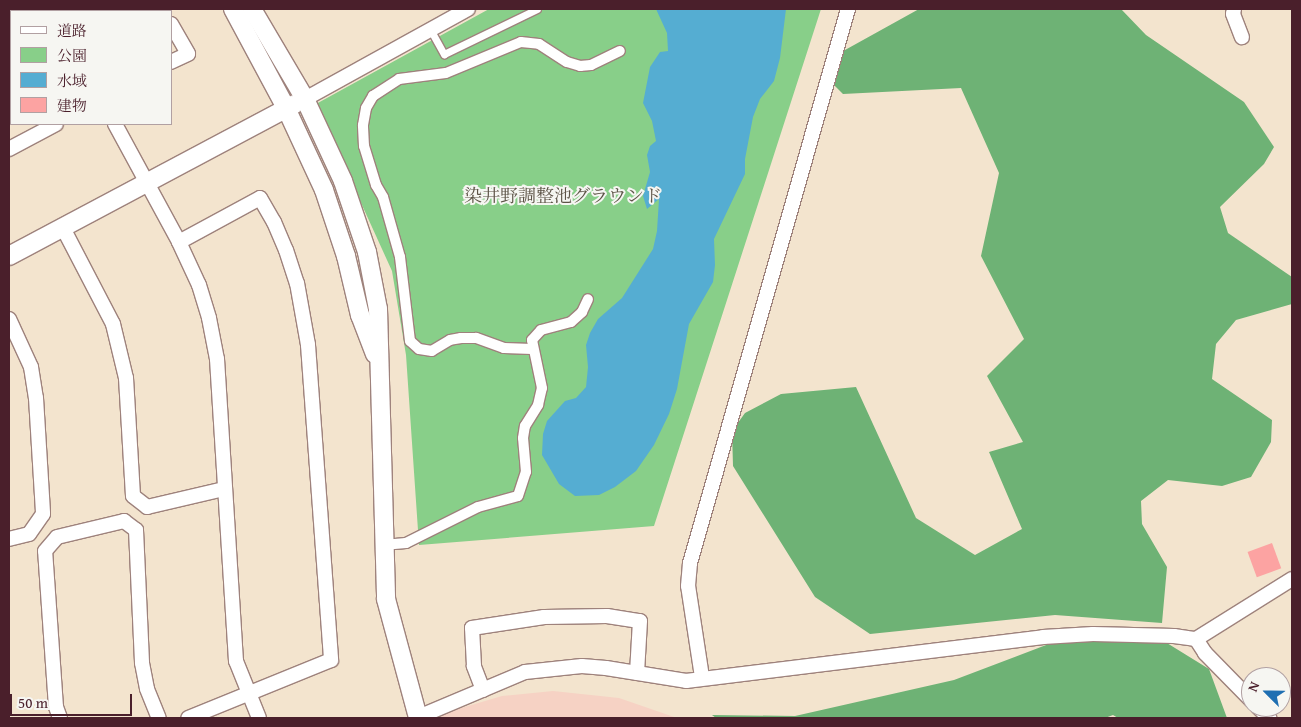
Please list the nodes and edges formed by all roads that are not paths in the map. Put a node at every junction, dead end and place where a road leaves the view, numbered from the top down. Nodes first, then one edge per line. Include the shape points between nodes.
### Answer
1 (233, 9) edge
2 (252, 9) edge
3 (468, 9) edge
4 (537, 9) edge
5 (848, 9) edge
6 (1234, 9) edge
7 (172, 26) edge
8 (430, 29) junction
9 (1242, 37) dead end
10 (620, 51) dead end
11 (172, 62) edge
12 (304, 99) junction
13 (286, 108) junction
14 (54, 125) edge
15 (116, 125) edge
16 (9, 149) edge
17 (146, 182) junction
18 (62, 226) junction
19 (179, 242) junction
20 (9, 256) edge
21 (588, 299) dead end
22 (9, 319) edge
23 (532, 349) junction
24 (380, 364) junction
25 (224, 489) junction
26 (9, 539) edge
27 (383, 545) junction
28 (1292, 579) edge
29 (1196, 640) junction
30 (637, 673) junction
31 (702, 678) junction
32 (483, 690) junction
33 (1241, 690) edge
34 (248, 694) junction
35 (60, 718) edge
36 (159, 718) edge
37 (188, 718) edge
38 (259, 718) edge
39 (417, 718) edge

1 - 13 street
2 - 12 street
3 - 8 street
4 - 8 lane via 444,54
5 - 31 street via 690,563 688,586
6 - 9 street
7 - 11 street via 188,54
8 - 12 street
10 - 23 street via 592,65 580,66 567,62 539,44 521,42 446,73 399,79 373,96 366,108 364,146 400,256 410,341 419,349 432,351 450,340 461,338 476,338 504,348
12 - 13 street
12 - 24 street via 343,181 367,252 378,309
13 - 17 street
13 - 24 street via 324,190 346,256 360,315
14 - 16 street
15 - 17 street
17 - 18 street
17 - 19 street
18 - 20 street
18 - 25 street via 114,324 126,378 133,496 147,507
19 - 25 street via 199,285 218,359
19 - 34 street via 260,198 286,250 306,326 331,660
21 - 23 street via 582,312 571,322 540,330 532,340
22 - 26 street via 31,367 43,514 29,534
23 - 27 street via 542,388 538,406 525,426 526,472 518,496 478,508 406,543
24 - 27 street
25 - 34 street via 236,661
27 - 39 street via 386,599
28 - 29 street
29 - 31 street via 1174,636 1093,634 1043,637
29 - 33 street
30 - 31 street via 686,681
30 - 32 street via 582,666 525,672
30 - 32 street via 640,621 606,616 544,617 472,628 474,666
32 - 39 street
34 - 37 street
34 - 38 street
35 - 36 street via 56,707 45,552 57,537 124,521 136,530 142,663 146,689

